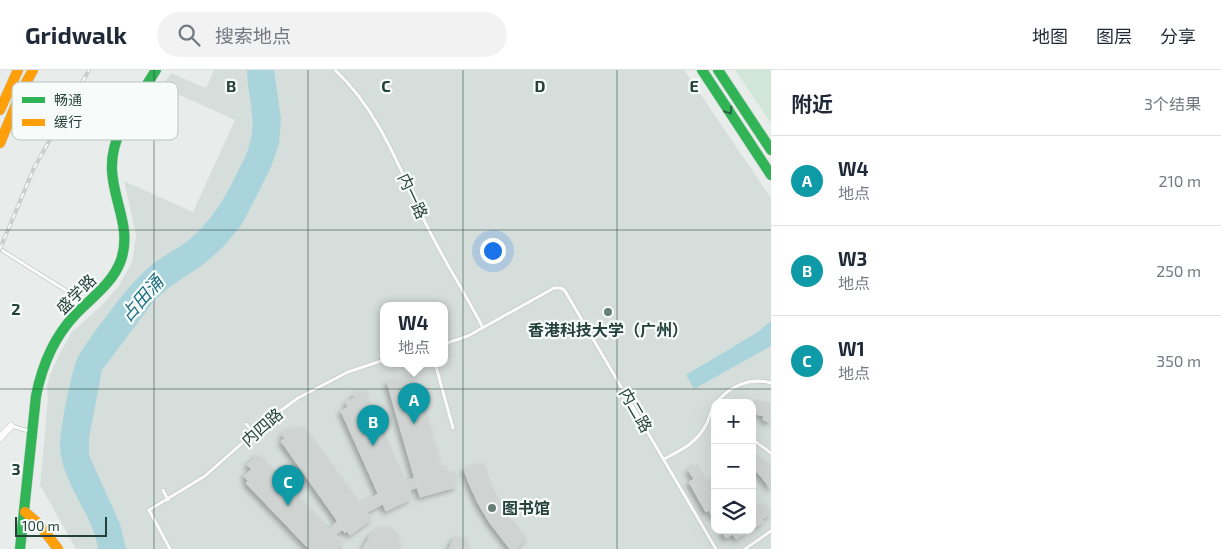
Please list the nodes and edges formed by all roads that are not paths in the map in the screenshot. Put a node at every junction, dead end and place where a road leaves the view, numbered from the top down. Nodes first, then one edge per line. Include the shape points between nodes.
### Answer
1 (18, 70) edge
2 (33, 70) edge
3 (156, 70) edge
4 (335, 70) edge
5 (702, 70) edge
6 (718, 70) edge
7 (13, 82) edge
8 (26, 82) edge
9 (149, 82) edge
10 (12, 83) edge
11 (0, 110) edge
12 (12, 114) edge
13 (116, 140) edge
14 (0, 143) edge
15 (771, 150) edge
16 (771, 175) edge
17 (0, 249) edge
18 (87, 304) junction
19 (483, 328) junction
20 (448, 343) edge
21 (380, 361) edge
22 (436, 367) edge
23 (771, 383) edge
24 (719, 399) edge
25 (711, 415) edge
26 (246, 424) dead end
27 (11, 426) joint
28 (453, 428) dead end
29 (32, 432) junction
30 (254, 432) junction
31 (2, 433) edge
32 (756, 442) edge
33 (771, 453) edge
34 (664, 459) junction
35 (164, 490) dead end
36 (168, 500) junction
37 (24, 512) junction
38 (771, 531) edge
39 (20, 549) edge
40 (58, 549) edge
41 (170, 549) edge
42 (716, 549) edge
43 (745, 549) edge

1 - 7 main road
2 - 8 main road
3 - 9 main road, 盛学路
4 - 19 lane, 内一路 via 362,100 387,140 427,225
5 -> 16 main road
6 - 15 main road
10 - 11 main road
12 - 14 main road
13 - 18 main road, 盛学路 via 111,159 112,177 124,223 122,259 105,287
17 - 18 lane
18 - 29 main road, 盛学路 via 67,323 46,360 39,378
19 - 20 lane
19 - 34 lane, 内二路 via 546,292 562,288
21 - 30 lane, 内四路 via 314,388
22 - 28 lane
23 - 24 lane via 753,381 738,385
25 - 34 lane via 694,441
26 - 30 lane
27 - 29 lane
27 - 31 street
29 - 37 main road, 盛学路
30 - 36 lane, 内四路 via 205,476
32 - 33 lane
34 - 42 lane, 内二路
35 - 36 lane
36 - 41 lane, 内四路 via 149,510
37 - 39 main road, 盛学路
37 - 40 main road via 38,522
38 - 43 lane

